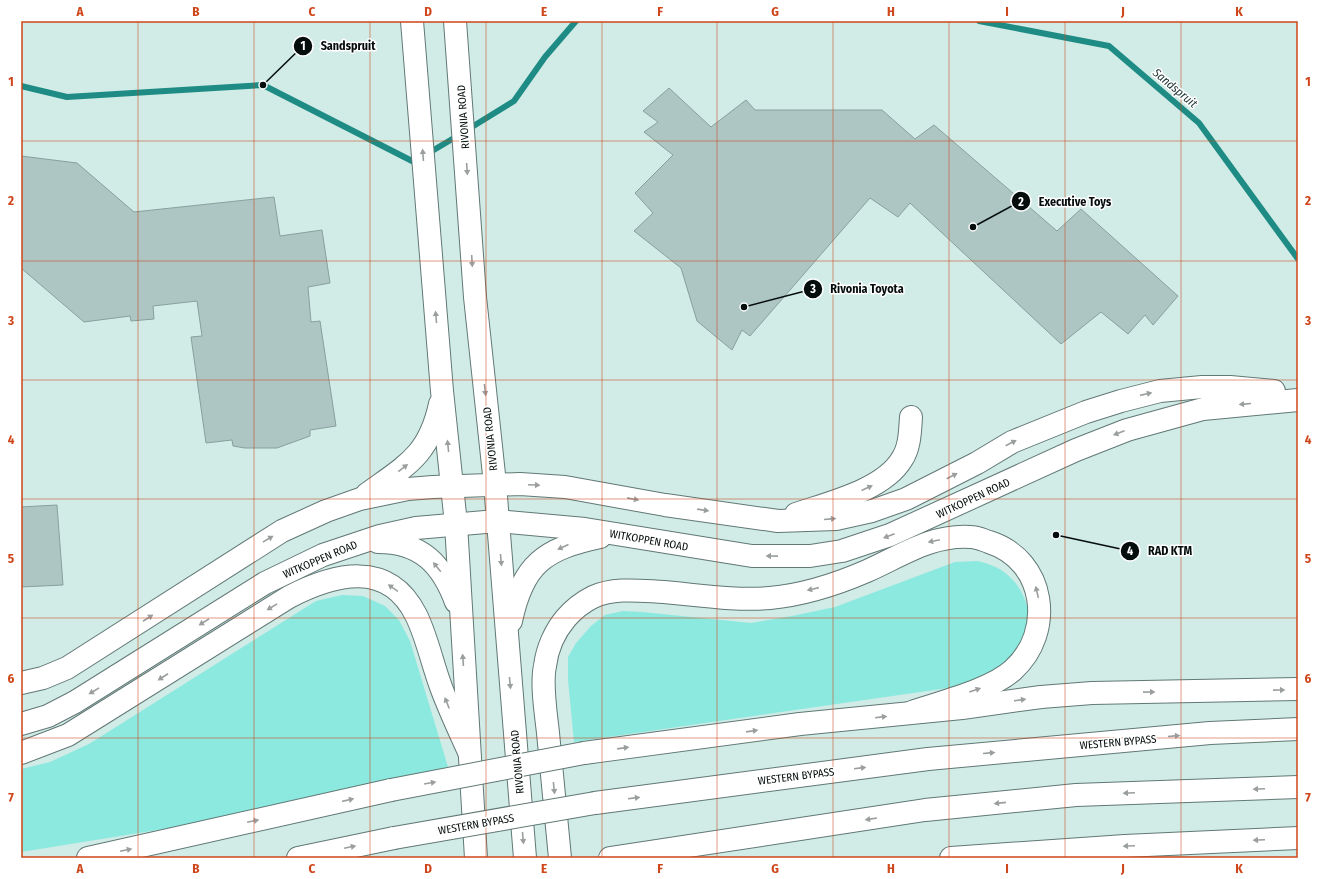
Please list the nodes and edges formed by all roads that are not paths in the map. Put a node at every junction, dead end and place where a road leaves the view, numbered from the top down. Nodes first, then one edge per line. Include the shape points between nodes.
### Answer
1 (412, 21) edge
2 (455, 21) edge
3 (442, 391) junction
4 (1298, 394) edge
5 (1298, 400) edge
6 (911, 417) dead end
7 (495, 484) junction
8 (452, 485) junction
9 (360, 499) junction
10 (778, 520) junction
11 (498, 521) junction
12 (456, 524) junction
13 (614, 534) junction
14 (359, 542) junction
15 (461, 615) junction
16 (507, 644) junction
17 (21, 683) edge
18 (1298, 689) edge
19 (912, 712) junction
20 (21, 724) edge
21 (1298, 729) edge
22 (469, 752) junction
23 (21, 753) edge
24 (1298, 787) edge
25 (1298, 838) edge
26 (88, 858) edge
27 (298, 858) edge
28 (476, 858) edge
29 (525, 858) edge
30 (560, 858) edge
31 (610, 858) edge
32 (951, 858) edge

3 -> 1 main road
2 -> 7 main road, RIVONIA ROAD via 475,297
8 -> 3 main road
9 -> 3 main road via 411,462 421,451 433,427
10 -> 4 main road via 836,519 890,505 950,477 1012,442 1086,412 1144,394 1202,387 1230,387
5 -> 13 main road, WITKOPPEN ROAD via 1203,409 1127,430 1076,450 890,535 842,551 810,556 752,556
10 -> 6 main road via 856,492 885,478 902,459 908,446
7 - 8 main road
7 -> 10 main road via 566,487 665,505
7 - 11 main road, RIVONIA ROAD
8 - 9 main road
8 - 12 main road
17 -> 9 main road via 43,678 67,668 282,531
11 - 12 main road, WITKOPPEN ROAD
11 - 13 main road, WITKOPPEN ROAD
11 -> 16 main road, RIVONIA ROAD
12 - 14 main road, WITKOPPEN ROAD via 402,531
12 - 15 main road
13 -> 16 main road via 571,543 536,565 519,591
15 -> 14 main road via 443,575 427,556 401,544
14 -> 20 main road, WITKOPPEN ROAD via 323,555 265,583 75,702 48,716
22 -> 15 main road
16 -> 29 main road, RIVONIA ROAD
19 -> 18 main road via 1092,693
26 -> 19 main road, bridge via 391,790 584,753
19 -> 30 main road via 995,683 1012,672 1026,657 1036,639 1040,619 1034,581 1022,562 1002,546 974,537 955,537 928,542 859,574 819,588 774,598 751,600 628,590 594,596 581,604 563,623 556,634 544,667
27 -> 21 main road, WESTERN BYPASS, bridge via 394,838 595,803 928,759 1210,733
22 -> 23 main road via 441,687 413,608 402,594 388,584 358,576 327,580 289,597 68,735
22 - 28 main road
24 -> 31 main road via 1076,795 925,810
25 -> 32 main road

